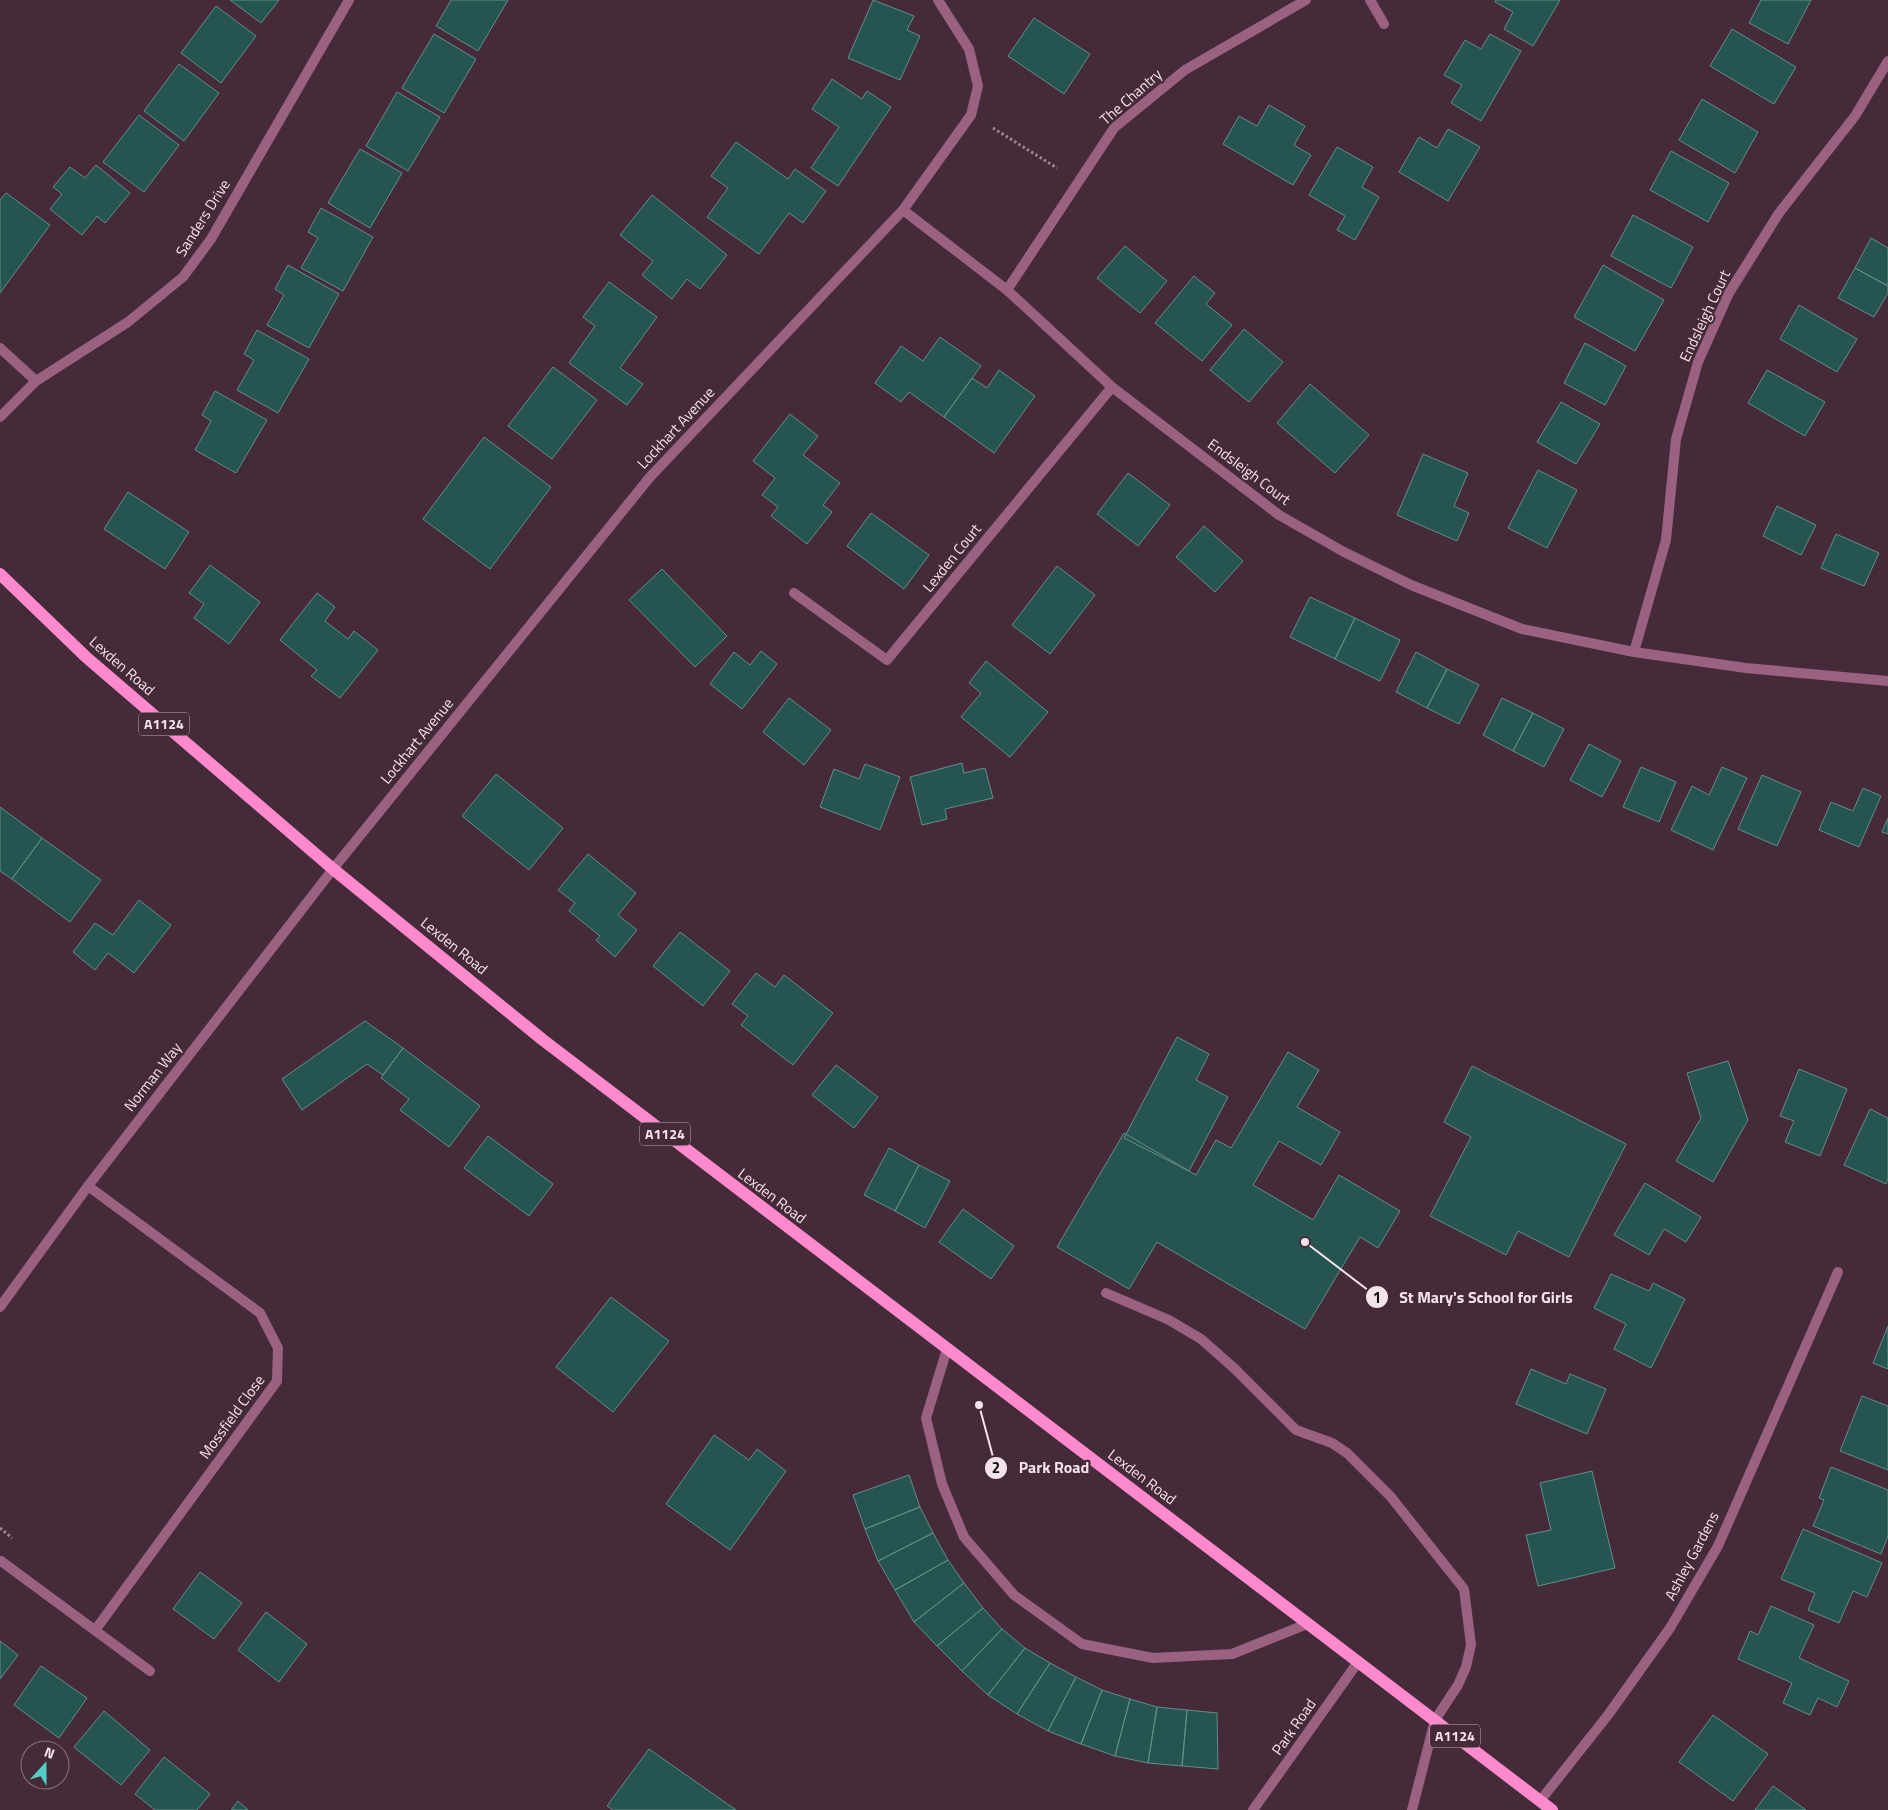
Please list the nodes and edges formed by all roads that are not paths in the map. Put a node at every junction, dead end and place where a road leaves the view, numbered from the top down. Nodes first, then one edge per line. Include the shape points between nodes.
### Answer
1 (349, 0) edge
2 (938, 0) edge
3 (1306, 0) edge
4 (1370, 0) edge
5 (1384, 24) dead end
6 (1888, 61) edge
7 (903, 210) junction
8 (1006, 290) junction
9 (0, 348) edge
10 (36, 381) junction
11 (1112, 387) junction
12 (0, 417) edge
13 (0, 574) edge
14 (794, 594) dead end
15 (1634, 652) junction
16 (1888, 681) edge
17 (333, 869) junction
18 (88, 1186) junction
19 (1838, 1272) dead end
20 (1106, 1293) dead end
21 (0, 1307) edge
22 (947, 1349) junction
23 (1, 1561) dead end
24 (1307, 1624) junction
25 (96, 1629) junction
26 (1358, 1662) junction
27 (150, 1670) dead end
28 (1435, 1720) junction
29 (1540, 1801) junction
30 (1253, 1810) edge
31 (1412, 1810) edge
32 (1552, 1810) edge

1 - 10 street, Sanders Drive via 211,239 183,277 128,322
2 - 7 street, Lockhart Avenue via 969,49 978,86 971,115
3 - 8 street, The Chantry via 1185,70 1114,128
4 - 5 street
6 - 15 street, Endsleigh Court via 1855,116 1774,221 1729,293 1698,362 1676,439 1666,540
7 - 8 street, Endsleigh Court
7 - 17 street, Lockhart Avenue via 650,477
8 - 11 street, Endsleigh Court
9 - 10 street
10 - 12 street, Sanders Drive
11 - 14 street, Lexden Court via 887,660
11 - 15 street, Endsleigh Court via 1279,515 1344,552 1411,585 1522,629
13 - 17 main road, Lexden Road / A1124 via 86,657
15 - 16 street, Endsleigh Court via 1746,668
17 - 18 street, Norman Way
17 - 22 main road, Lexden Road / A1124 via 543,1040
18 - 21 street, Norman Way
18 - 25 street, Mossfield Close via 260,1313 278,1348 277,1381
19 - 29 street, Ashley Gardens via 1718,1546 1670,1628 1608,1715
20 - 28 street via 1169,1320 1201,1340 1296,1430 1332,1443 1347,1453 1391,1497 1464,1589 1471,1646 1458,1685
22 - 24 main road, Lexden Road / A1124
22 - 24 street via 926,1418 942,1484 964,1537 1014,1595 1082,1644 1153,1658 1232,1654
23 - 25 street
24 - 26 main road, Lexden Road / A1124
25 - 27 street
26 - 28 main road, Lexden Road / A1124
26 - 30 street, Park Road
28 - 29 main road, Lexden Road / A1124
28 - 31 street
29 - 32 main road, Lexden Road / A1124

